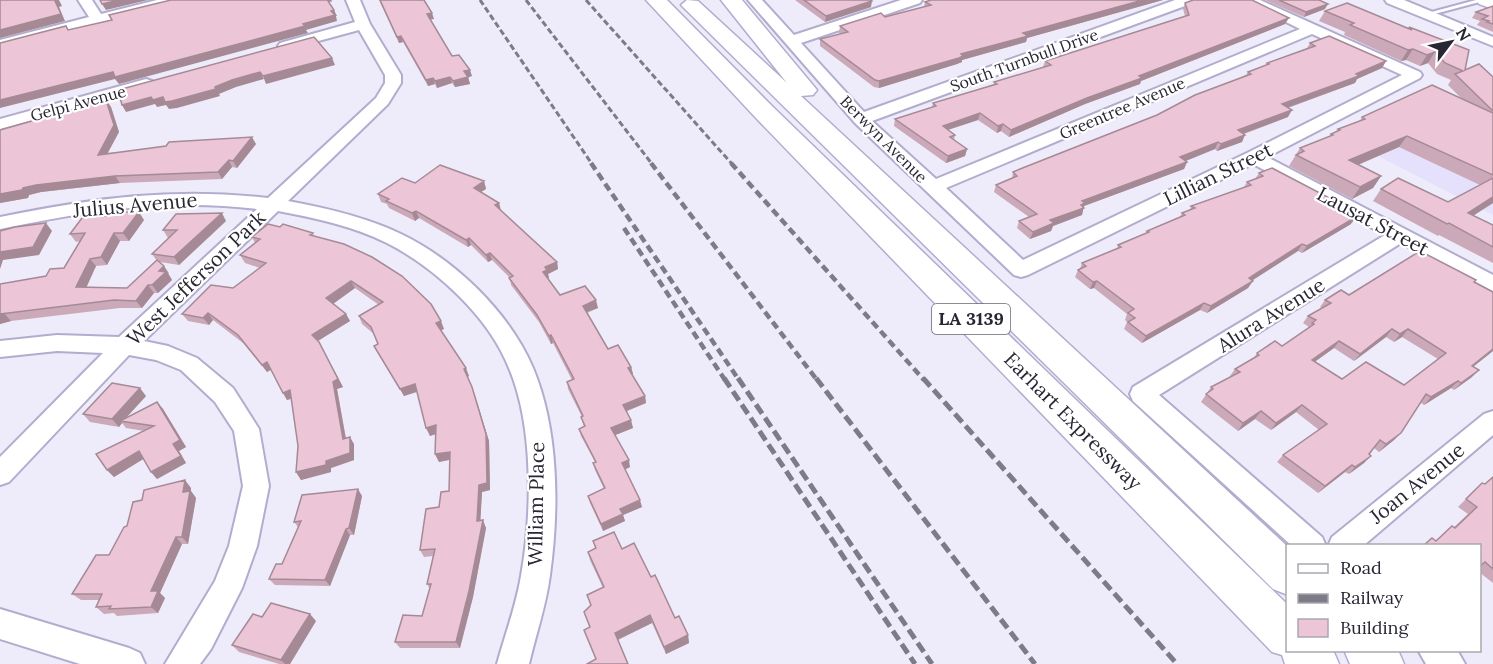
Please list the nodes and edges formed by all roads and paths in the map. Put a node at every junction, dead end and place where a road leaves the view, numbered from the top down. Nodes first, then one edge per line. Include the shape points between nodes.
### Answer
1 (86, 0) edge
2 (173, 0) edge
3 (353, 0) edge
4 (634, 0) edge
5 (656, 0) edge
6 (685, 0) edge
7 (731, 0) edge
8 (755, 0) edge
9 (915, 0) edge
10 (1188, 0) edge
11 (1249, 0) edge
12 (1485, 0) edge
13 (1399, 1) edge
14 (1493, 3) edge
15 (1427, 14) junction
16 (97, 19) junction
17 (363, 24) junction
18 (1312, 29) junction
19 (792, 41) junction
20 (1493, 42) edge
21 (0, 44) edge
22 (273, 49) edge
23 (159, 80) edge
24 (765, 113) junction
25 (861, 119) junction
26 (0, 124) edge
27 (1253, 157) junction
28 (933, 187) junction
29 (272, 205) junction
30 (904, 210) junction
31 (0, 223) edge
32 (1400, 235) junction
33 (1021, 270) joint
34 (1493, 284) edge
35 (124, 346) junction
36 (0, 349) edge
37 (1493, 421) edge
38 (0, 474) edge
39 (1310, 544) edge
40 (1344, 544) edge
41 (1286, 573) edge
42 (0, 624) edge
43 (1286, 635) edge
44 (1303, 652) edge
45 (1368, 652) edge
46 (1434, 652) edge
47 (129, 664) edge
48 (181, 664) edge
49 (513, 664) edge
50 (1316, 664) edge
51 (1382, 664) edge
52 (1449, 664) edge

1 - 16 street
2 - 16 street
3 - 17 street
4 - 24 highway
5 - 24 highway, Earhart Expressway / LA 3139
6 - 30 highway, Earhart Expressway / LA 3139
7 - 30 highway
8 - 19 street, Berwyn Avenue
9 - 19 street
10 - 25 street, South Turnbull Drive
11 - 18 street
12 - 14 highway
12 - 15 lane
13 - 15 street
15 - 20 street
16 - 21 street
17 - 22 street
17 - 29 street, West Jefferson Park via 386,60 393,83 382,101
18 - 27 street, Lillian Street via 1414,75
18 - 28 street, Greentree Avenue
19 - 25 street, Berwyn Avenue
23 - 26 street, Gelpi Avenue
24 - 43 highway, Earhart Expressway / LA 3139
25 - 28 street, Berwyn Avenue
27 - 32 street, Lausat Street
27 - 33 street, Lillian Street
28 - 33 street, Berwyn Avenue
29 - 31 street, Julius Avenue via 212,199 151,200 90,206
29 - 35 street, West Jefferson Park
29 - 49 street, William Place via 337,218 385,234 428,259 489,314 522,369 536,424 540,486 536,573
30 - 41 highway, Earhart Expressway / LA 3139
32 - 34 street, Lausat Street
32 - 39 street, Alura Avenue via 1142,394
35 - 36 street via 57,343
35 - 38 street, West Jefferson Park
35 - 48 street via 160,352 189,364 224,395 246,429 255,486 243,546 227,588
37 - 40 street, Joan Avenue
42 - 47 street
44 - 50 highway
45 - 51 highway
46 - 52 street

